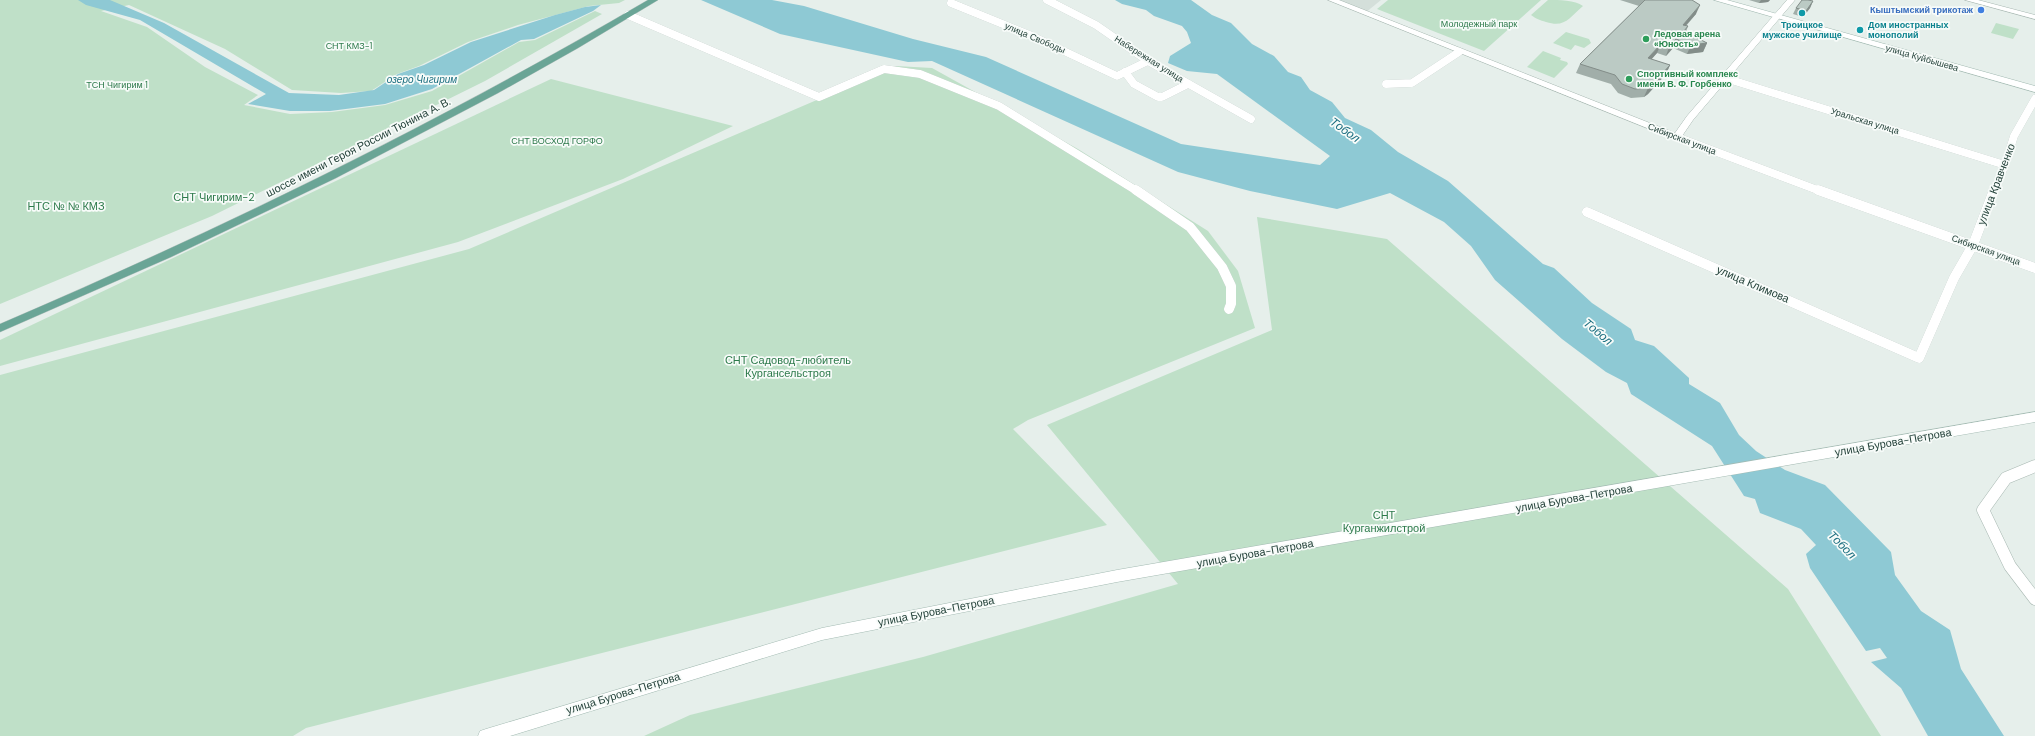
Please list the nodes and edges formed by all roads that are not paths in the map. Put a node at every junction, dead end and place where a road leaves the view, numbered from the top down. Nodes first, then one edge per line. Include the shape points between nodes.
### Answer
1 (654, 0) edge
2 (1047, 0) edge
3 (1332, 0) edge
4 (1718, 0) edge
5 (1791, 0) edge
6 (1970, 0) edge
7 (951, 3) dead end
8 (628, 15) junction
9 (1778, 17) junction
10 (2035, 17) edge
11 (1459, 52) junction
12 (1148, 61) junction
13 (1125, 72) junction
14 (1725, 78) junction
15 (1188, 84) junction
16 (1386, 84) dead end
17 (2035, 89) edge
18 (2035, 99) edge
19 (1251, 119) dead end
20 (1677, 137) junction
21 (2005, 165) junction
22 (1587, 212) dead end
23 (1973, 245) junction
24 (2035, 268) edge
25 (1229, 309) dead end
26 (0, 328) edge
27 (1919, 358) joint
28 (2035, 417) edge
29 (2035, 466) edge
30 (2035, 599) edge
31 (486, 736) edge

1 - 8 main road, шоссе имени Героя России Тюнина А. В.
2 - 12 street, Набережная улица via 1096,25
3 - 11 main road, Сибирская улица
4 - 9 main road, улица Куйбышева
5 - 9 main road
6 - 10 main road
7 - 13 street, улица Свободы via 1032,36 1117,76
8 - 25 street via 819,97 884,69 920,74 999,106 1156,203 1190,227 1222,267 1232,286
8 - 26 main road, шоссе имени Героя России Тюнина А. В. via 484,96 346,169 186,246
9 - 14 main road
9 - 17 main road, улица Куйбышева
11 - 16 street via 1412,83
11 - 20 main road, Сибирская улица
12 - 13 street
12 - 15 street, Набережная улица
13 - 15 street via 1134,84 1158,97
14 - 20 main road
14 - 21 street, Уральская улица
15 - 19 street, Набережная улица
18 - 21 street, улица Кравченко via 2014,136
20 - 23 street, Сибирская улица via 1766,172
21 - 23 street, улица Кравченко via 1980,222
22 - 27 street, улица Климова
23 - 24 street, Сибирская улица
23 - 27 street, улица Кравченко via 1954,278
28 - 31 main road, улица Бурова-Петрова via 1117,576 822,634
29 - 30 street via 2006,478 1983,510 2010,566

